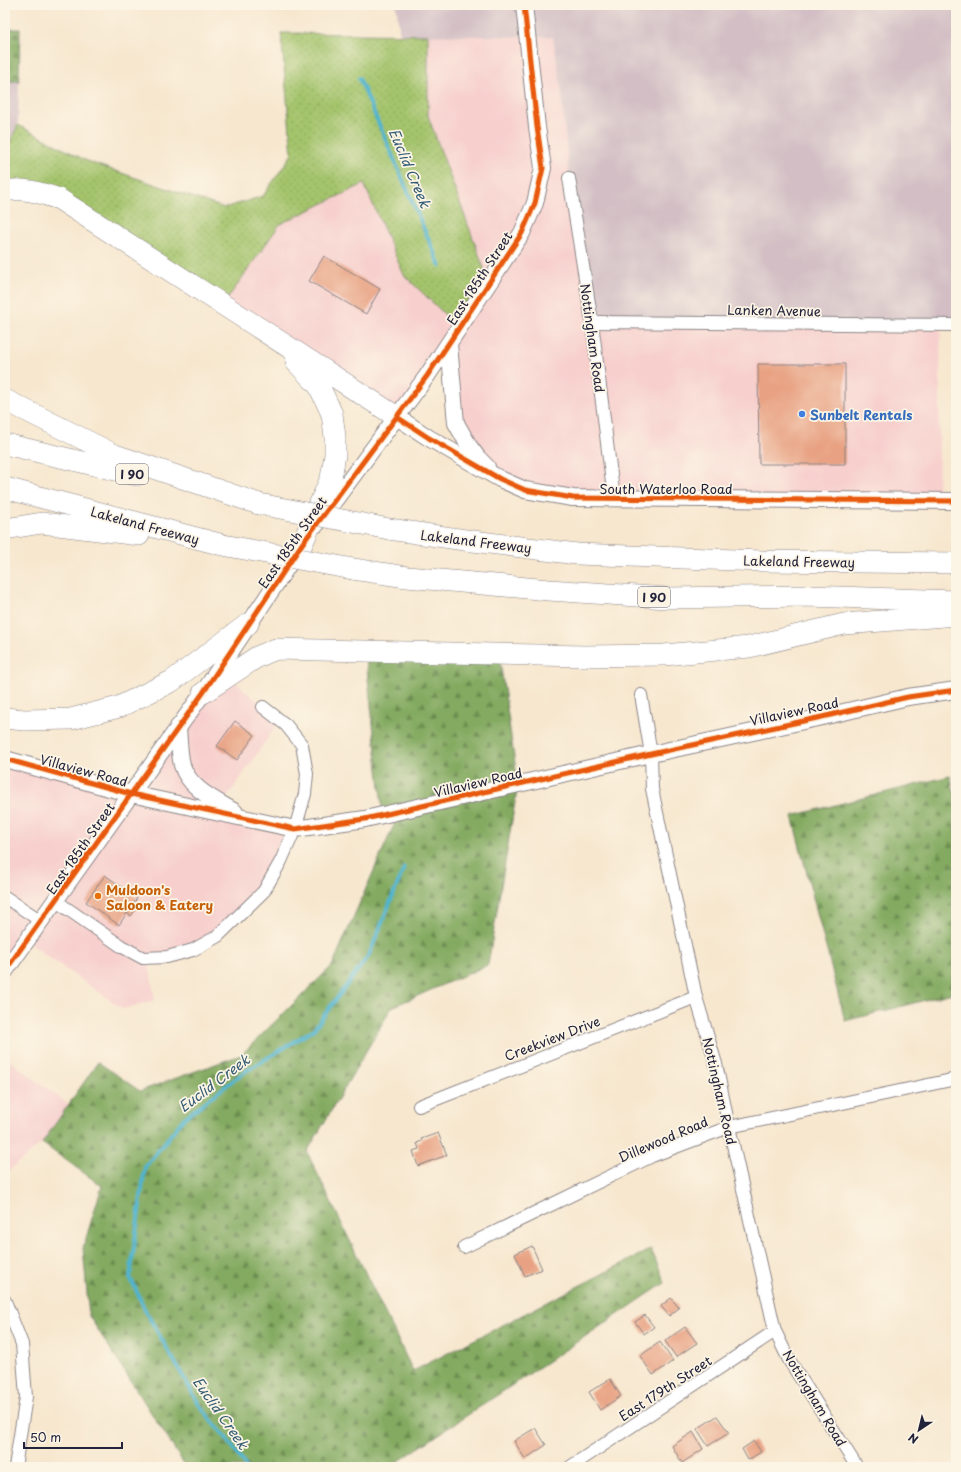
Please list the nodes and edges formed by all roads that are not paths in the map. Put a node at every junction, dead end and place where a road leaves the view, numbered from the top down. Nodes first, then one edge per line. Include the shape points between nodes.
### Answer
1 (524, 5) edge
2 (569, 178) dead end
3 (5, 191) edge
4 (592, 322) junction
5 (956, 324) edge
6 (277, 341) junction
7 (449, 344) junction
8 (5, 400) edge
9 (396, 417) junction
10 (5, 444) edge
11 (500, 479) junction
12 (5, 488) edge
13 (614, 499) junction
14 (956, 501) edge
15 (259, 504) junction
16 (5, 529) edge
17 (302, 544) junction
18 (223, 545) junction
19 (956, 563) edge
20 (956, 601) edge
21 (956, 615) edge
22 (248, 624) junction
23 (956, 690) edge
24 (203, 693) junction
25 (641, 695) dead end
26 (263, 707) dead end
27 (5, 718) edge
28 (178, 728) junction
29 (650, 754) junction
30 (5, 759) edge
31 (132, 794) junction
32 (244, 818) junction
33 (295, 829) junction
34 (5, 897) edge
35 (56, 900) junction
36 (41, 922) junction
37 (5, 972) edge
38 (696, 997) junction
39 (956, 1079) edge
40 (419, 1106) dead end
41 (729, 1127) junction
42 (464, 1247) dead end
43 (5, 1301) edge
44 (775, 1331) junction
45 (15, 1467) edge
46 (570, 1467) edge
47 (857, 1467) edge

1 - 7 street, East 185th Street via 543,168 535,203 522,233
2 - 4 street, Nottingham Road
3 - 6 highway via 35,191 59,199
4 - 5 street, Lanken Avenue
4 - 13 street, Nottingham Road
6 - 9 highway
6 - 17 highway via 319,386 332,414 335,437 331,478
7 - 9 street, East 185th Street
7 - 11 street via 456,423 478,458
8 - 15 highway via 115,455
9 - 11 street, South Waterloo Road
9 - 17 street, East 185th Street
10 - 15 highway, Lakeland Freeway / I 90
11 - 13 street, South Waterloo Road via 525,490 550,495
12 - 18 highway, Lakeland Freeway / I 90
13 - 14 street, South Waterloo Road
15 - 19 highway, Lakeland Freeway / I 90, bridge via 388,529 577,554 762,561
16 - 18 highway via 42,523
17 - 22 street, East 185th Street
18 - 20 highway, Lakeland Freeway / I 90, bridge via 353,570 549,590 667,598 808,596
21 - 24 highway via 844,624 749,647 664,655 585,656 276,649 257,657
22 - 24 street, East 185th Street
22 - 27 highway via 172,681 119,707 71,719
23 - 29 street, Villaview Road via 908,696
24 - 28 street, East 185th Street
25 - 29 street, Nottingham Road
26 - 33 street via 286,725 302,746 307,774 305,794
28 - 31 street, East 185th Street
28 - 32 street via 182,765 188,778 200,790
29 - 33 street, Villaview Road via 365,818
29 - 38 street, Nottingham Road via 652,789
30 - 31 street, Villaview Road
31 - 32 street, Villaview Road
31 - 35 street, East 185th Street
32 - 33 street, Villaview Road
33 - 35 street via 264,891 218,936 193,950 143,958 121,946
34 - 36 street
35 - 36 street, East 185th Street
36 - 37 street, East 185th Street
38 - 40 street, Creekview Drive
38 - 41 street, Nottingham Road via 716,1064
39 - 41 street, Dillewood Road
41 - 42 street, Dillewood Road via 652,1156
41 - 44 street, Nottingham Road
43 - 45 street via 22,1344 26,1397
44 - 46 street, East 179th Street
44 - 47 street, Nottingham Road via 789,1360

